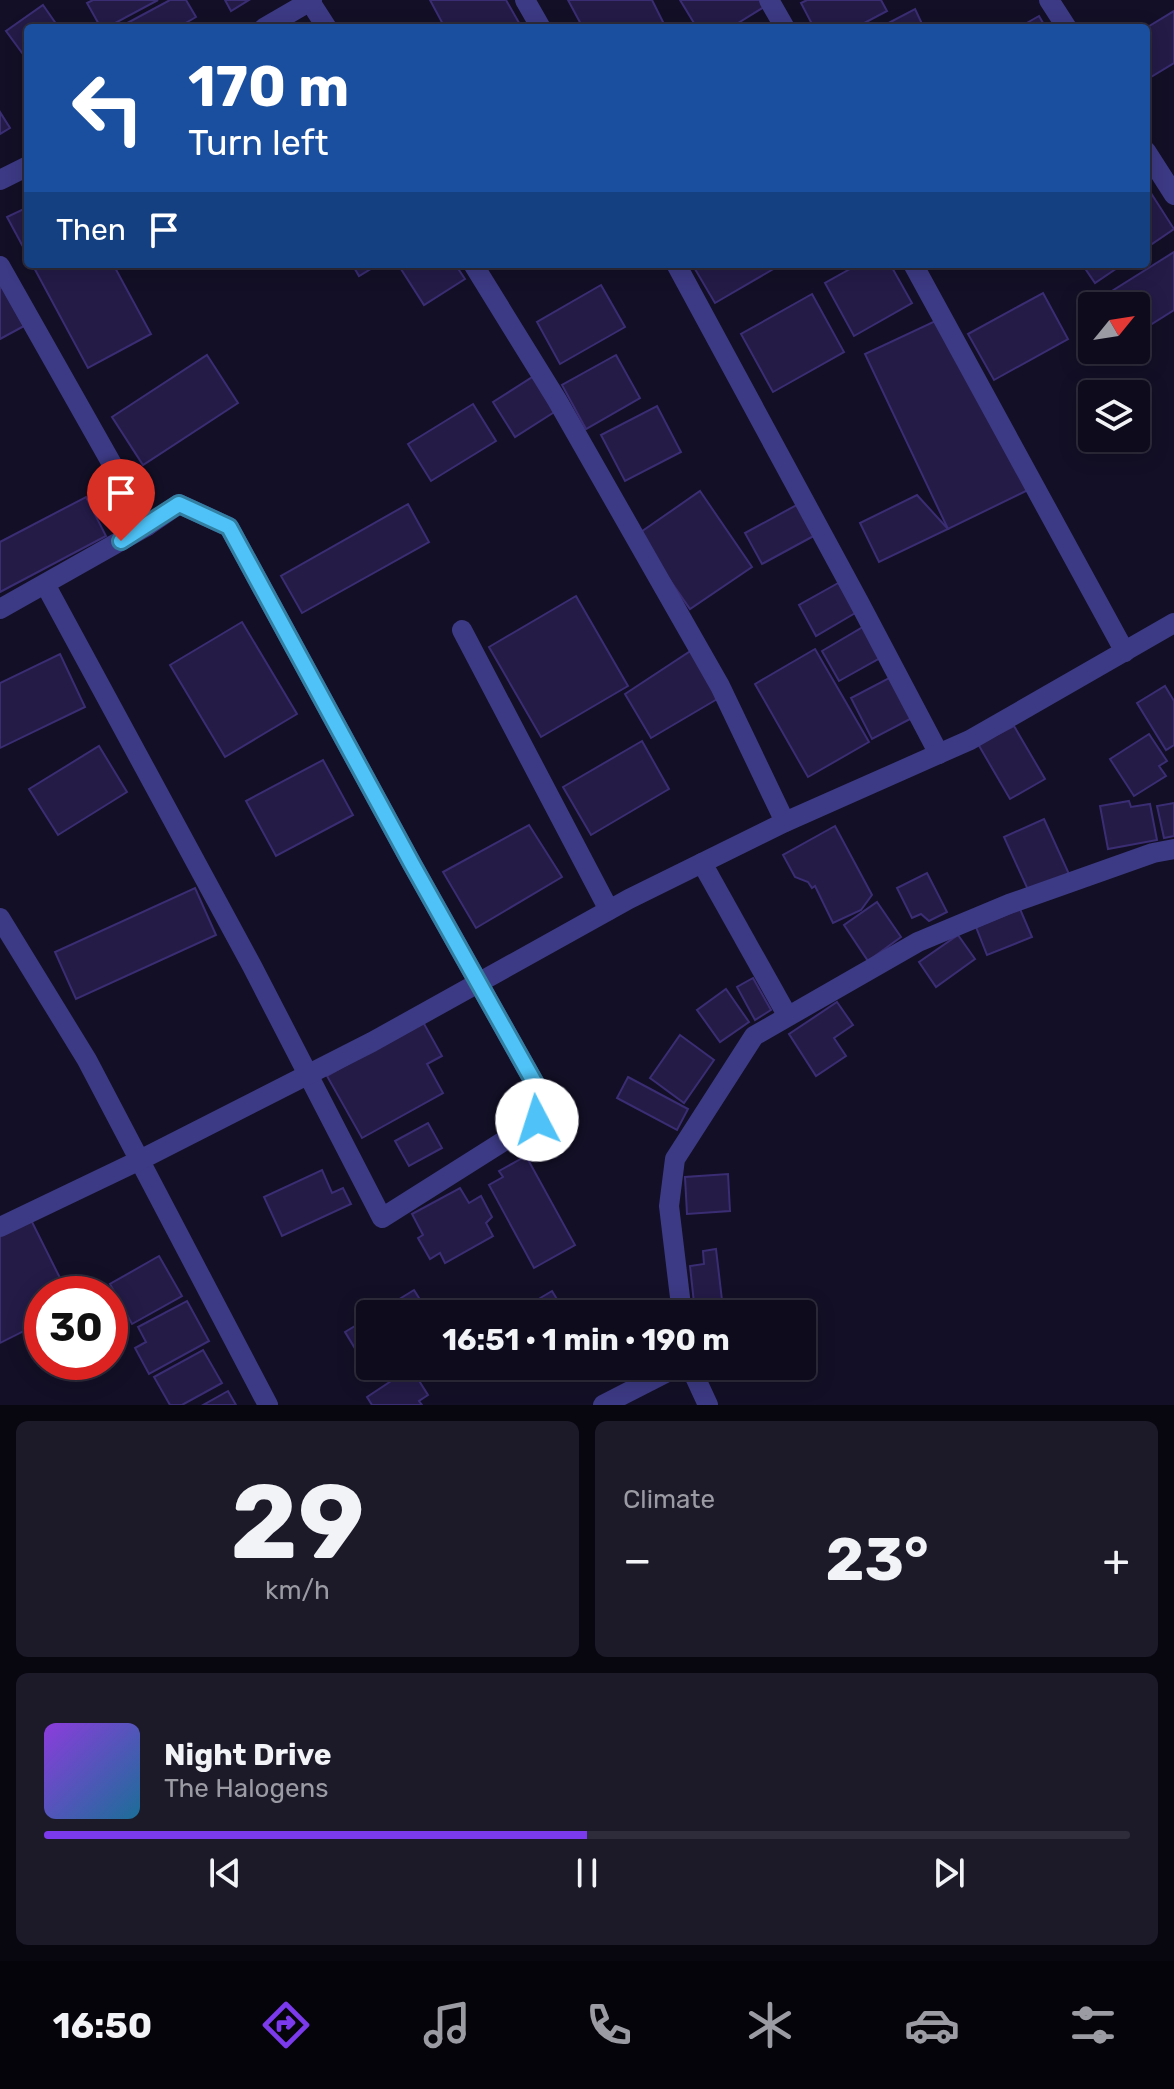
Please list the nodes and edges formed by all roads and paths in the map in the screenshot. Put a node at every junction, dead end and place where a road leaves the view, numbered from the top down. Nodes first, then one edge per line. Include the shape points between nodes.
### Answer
1 (310, 0) edge
2 (525, 0) edge
3 (769, 0) edge
4 (1049, 0) edge
5 (271, 24) edge
6 (325, 24) edge
7 (539, 24) edge
8 (783, 24) edge
9 (1064, 24) edge
10 (1150, 157) edge
11 (24, 168) edge
12 (0, 180) edge
13 (1174, 195) edge
14 (0, 266) edge
15 (475, 268) edge
16 (678, 268) edge
17 (915, 268) edge
18 (147, 526) junction
19 (45, 584) junction
20 (0, 609) edge
21 (1174, 623) edge
22 (462, 630) dead end
23 (1125, 652) junction
24 (939, 754) junction
25 (785, 822) junction
26 (1174, 849) edge
27 (702, 863) junction
28 (609, 910) junction
29 (0, 918) edge
30 (478, 982) junction
31 (787, 1015) junction
32 (308, 1074) junction
33 (138, 1161) junction
34 (0, 1227) edge
35 (680, 1300) edge
36 (652, 1380) edge
37 (696, 1380) edge
38 (268, 1405) edge
39 (603, 1405) edge
40 (708, 1405) edge

1 - 5 street
1 - 6 street
2 - 7 street
3 - 8 street
4 - 9 street
10 - 13 street
11 - 12 street
14 - 18 street
15 - 25 street via 720,686
16 - 24 street
17 - 23 street
18 - 19 street
18 - 30 street via 179,504 229,527
19 - 20 street
19 - 32 street
21 - 23 street
22 - 28 street
23 - 24 street
24 - 25 street
25 - 27 street
26 - 31 street via 1009,904 918,942
27 - 28 street
27 - 31 street
28 - 30 street
29 - 33 street via 87,1060
30 - 32 street
30 - 32 street via 538,1089 537,1120 382,1218
31 - 35 street via 754,1036 675,1159 669,1206
32 - 33 street
33 - 34 street
33 - 38 street
36 - 39 street
37 - 40 street

